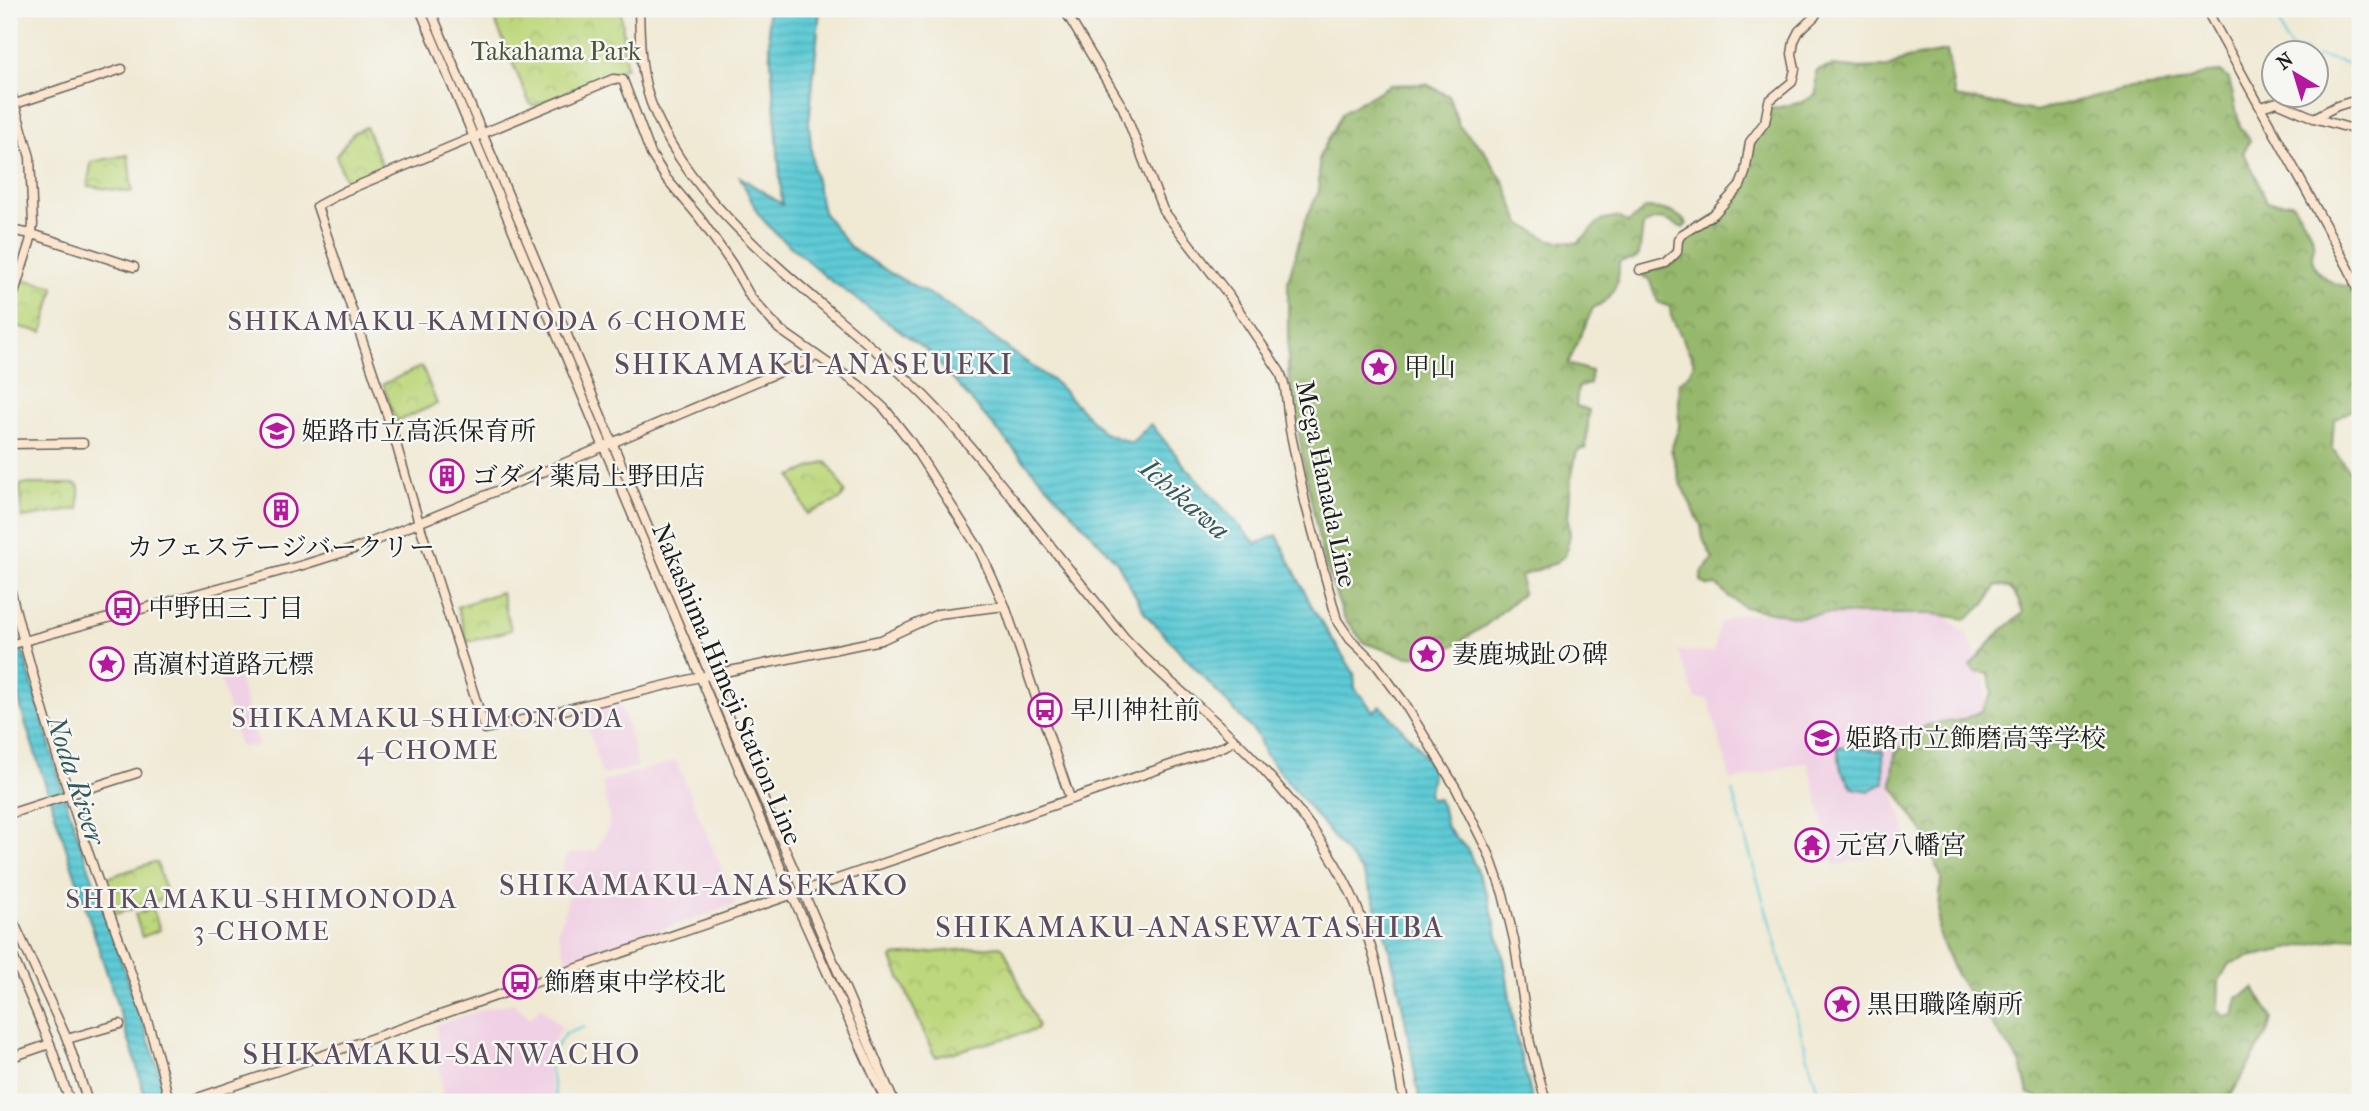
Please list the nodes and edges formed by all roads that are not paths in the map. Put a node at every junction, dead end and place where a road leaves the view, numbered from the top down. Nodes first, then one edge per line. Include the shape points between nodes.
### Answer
1 (421, 9) edge
2 (430, 9) edge
3 (639, 9) edge
4 (1064, 9) edge
5 (1818, 9) edge
6 (2206, 9) edge
7 (122, 69) dead end
8 (9, 86) edge
9 (2360, 99) edge
10 (2260, 105) edge
11 (12, 106) edge
12 (2262, 108) edge
13 (2291, 108) edge
14 (2314, 118) junction
15 (2360, 131) edge
16 (484, 134) junction
17 (475, 138) junction
18 (9, 230) edge
19 (33, 234) junction
20 (2360, 266) edge
21 (134, 267) dead end
22 (2349, 269) junction
23 (1640, 270) dead end
24 (2360, 296) edge
25 (9, 309) edge
26 (817, 356) junction
27 (613, 442) junction
28 (83, 443) dead end
29 (9, 444) edge
30 (604, 446) junction
31 (419, 523) junction
32 (9, 584) edge
33 (1004, 606) junction
34 (23, 641) junction
35 (9, 645) edge
36 (705, 676) junction
37 (1234, 740) junction
38 (137, 773) dead end
39 (68, 795) junction
40 (1070, 798) junction
41 (9, 814) edge
42 (803, 890) junction
43 (792, 895) junction
44 (9, 912) edge
45 (9, 947) edge
46 (120, 1024) dead end
47 (68, 1039) junction
48 (50, 1044) junction
49 (9, 1058) edge
50 (880, 1080) junction
51 (70, 1102) edge
52 (88, 1102) edge
53 (169, 1102) edge
54 (186, 1102) edge
55 (886, 1102) edge
56 (894, 1102) edge
57 (1404, 1102) edge
58 (1546, 1102) edge

1 - 17 street, Nakashima Himeji Station Line
2 - 16 street, Nakashima Himeji Station Line
3 - 37 street via 641,63 650,102 682,163 709,198 936,408 1124,637
4 - 58 street, Mega Hanada Line via 1123,108 1163,210 1228,294 1280,372 1305,502 1338,620 1403,701 1456,788 1489,854 1514,940 1530,1043
5 - 23 street via 1794,41 1792,82 1769,101 1765,122 1750,142 1740,186 1714,214 1681,235 1677,252 1666,263
6 - 10 street
7 - 11 street
8 - 11 street
9 - 14 street
11 - 19 street via 30,158
12 - 22 street
13 - 14 street
14 - 15 street
16 - 17 street
16 - 26 street via 613,79 623,80 651,154 666,178 699,217 751,298 779,328
16 - 27 street, Nakashima Himeji Station Line
17 - 30 street, Nakashima Himeji Station Line
17 - 31 street via 317,206
18 - 19 street
19 - 21 street
19 - 25 street
20 - 22 street
22 - 24 street
26 - 27 street
26 - 33 street via 872,396 898,424 979,549
27 - 30 street
27 - 36 street, Nakashima Himeji Station Line
28 - 29 street
30 - 31 street
30 - 36 street, Nakashima Himeji Station Line
31 - 34 street via 303,565
31 - 36 street via 485,729
32 - 34 street
33 - 36 street via 938,614 881,640
33 - 40 street
34 - 35 street
34 - 39 street
36 - 42 street, Nakashima Himeji Station Line
36 - 43 street, Nakashima Himeji Station Line
37 - 40 street
37 - 57 street via 1305,820 1360,915 1391,1030
38 - 39 street
39 - 41 street
39 - 53 street via 152,1036
40 - 42 street
42 - 43 street
42 - 50 street, Nakashima Himeji Station Line
43 - 50 street, Nakashima Himeji Station Line
43 - 54 street
44 - 47 street
45 - 48 street
46 - 47 street
47 - 52 street
48 - 49 street
48 - 51 street
50 - 55 street, Nakashima Himeji Station Line
50 - 56 street, Nakashima Himeji Station Line

